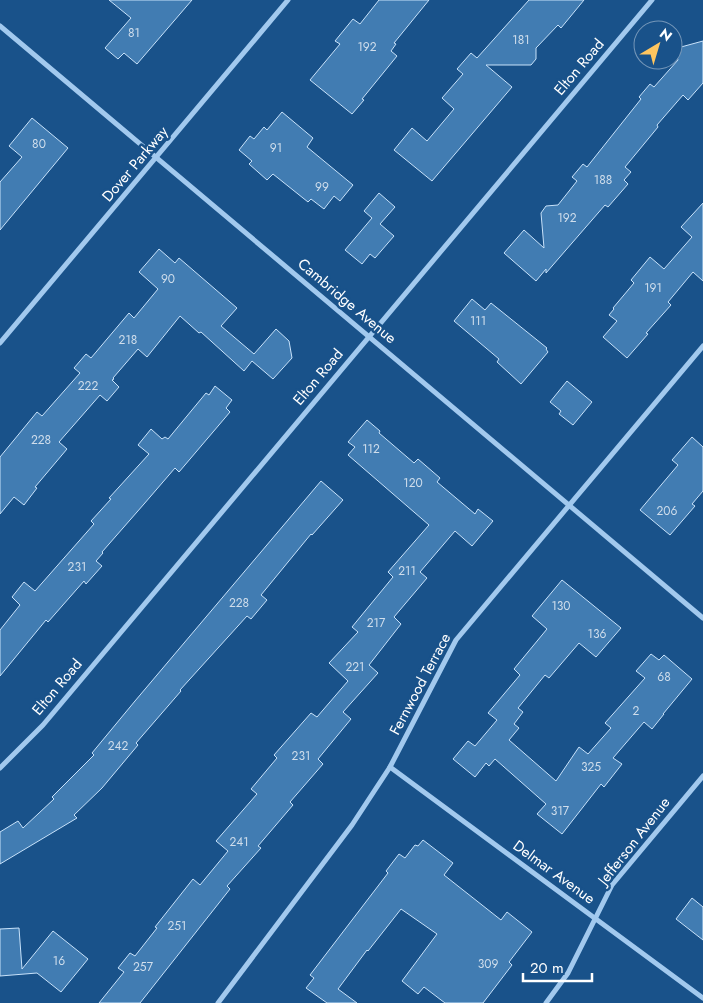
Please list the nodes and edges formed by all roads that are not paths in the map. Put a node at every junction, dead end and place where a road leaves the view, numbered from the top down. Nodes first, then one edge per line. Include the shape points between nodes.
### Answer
1 (288, 0) edge
2 (652, 0) edge
3 (0, 26) edge
4 (156, 157) junction
5 (369, 336) junction
6 (0, 343) edge
7 (703, 346) edge
8 (570, 505) junction
9 (703, 618) edge
10 (390, 767) junction
11 (0, 768) edge
12 (703, 776) edge
13 (596, 918) junction
14 (703, 998) edge
15 (218, 1003) edge
16 (546, 1003) edge

1 - 4 street, Dover Parkway
2 - 5 street, Elton Road
3 - 4 street, Cambridge Avenue
4 - 5 street, Cambridge Avenue
4 - 6 street, Dover Parkway
5 - 8 street, Cambridge Avenue
5 - 11 street, Elton Road via 42,725
7 - 8 street, Fernwood Terrace
8 - 9 street, Cambridge Avenue
8 - 10 street, Fernwood Terrace via 456,640
10 - 13 street, Delmar Avenue
10 - 15 street, Fernwood Terrace via 352,825
12 - 13 street, Jefferson Avenue via 612,885
13 - 14 street, Delmar Avenue
13 - 16 street, Jefferson Avenue via 568,973

